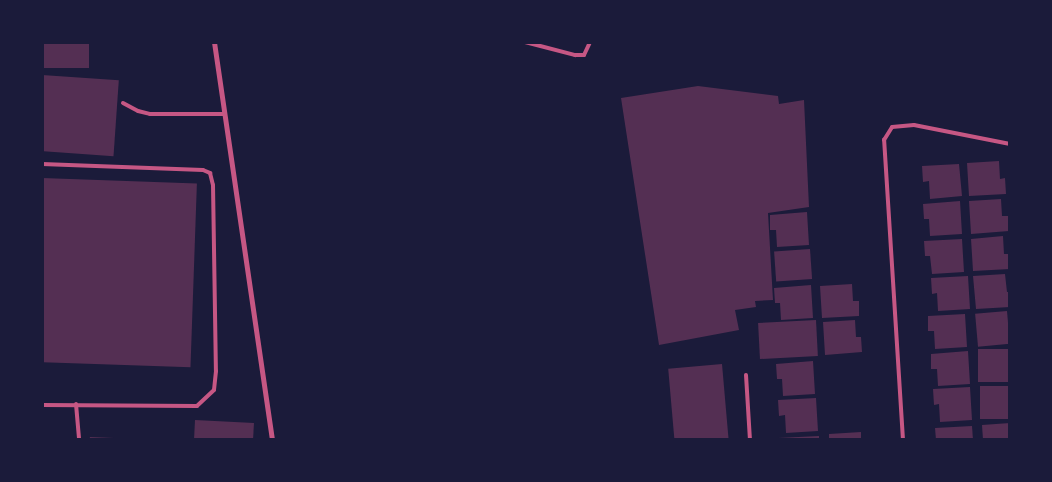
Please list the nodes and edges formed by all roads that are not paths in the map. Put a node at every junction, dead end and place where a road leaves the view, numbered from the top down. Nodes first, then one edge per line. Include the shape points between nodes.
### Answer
1 (214, 42) edge
2 (525, 42) edge
3 (590, 42) edge
4 (123, 103) dead end
5 (225, 114) junction
6 (1010, 144) edge
7 (42, 164) edge
8 (746, 375) dead end
9 (76, 404) junction
10 (42, 405) edge
11 (79, 440) edge
12 (272, 440) edge
13 (750, 440) edge
14 (903, 440) edge

1 - 5 street
2 - 3 lane via 584,55
4 - 5 lane via 150,114
5 - 12 street
6 - 14 lane via 914,125 892,127 884,140
7 - 9 lane via 202,170 210,173 213,185 214,390 197,406
8 - 13 lane
9 - 10 lane
9 - 11 lane

